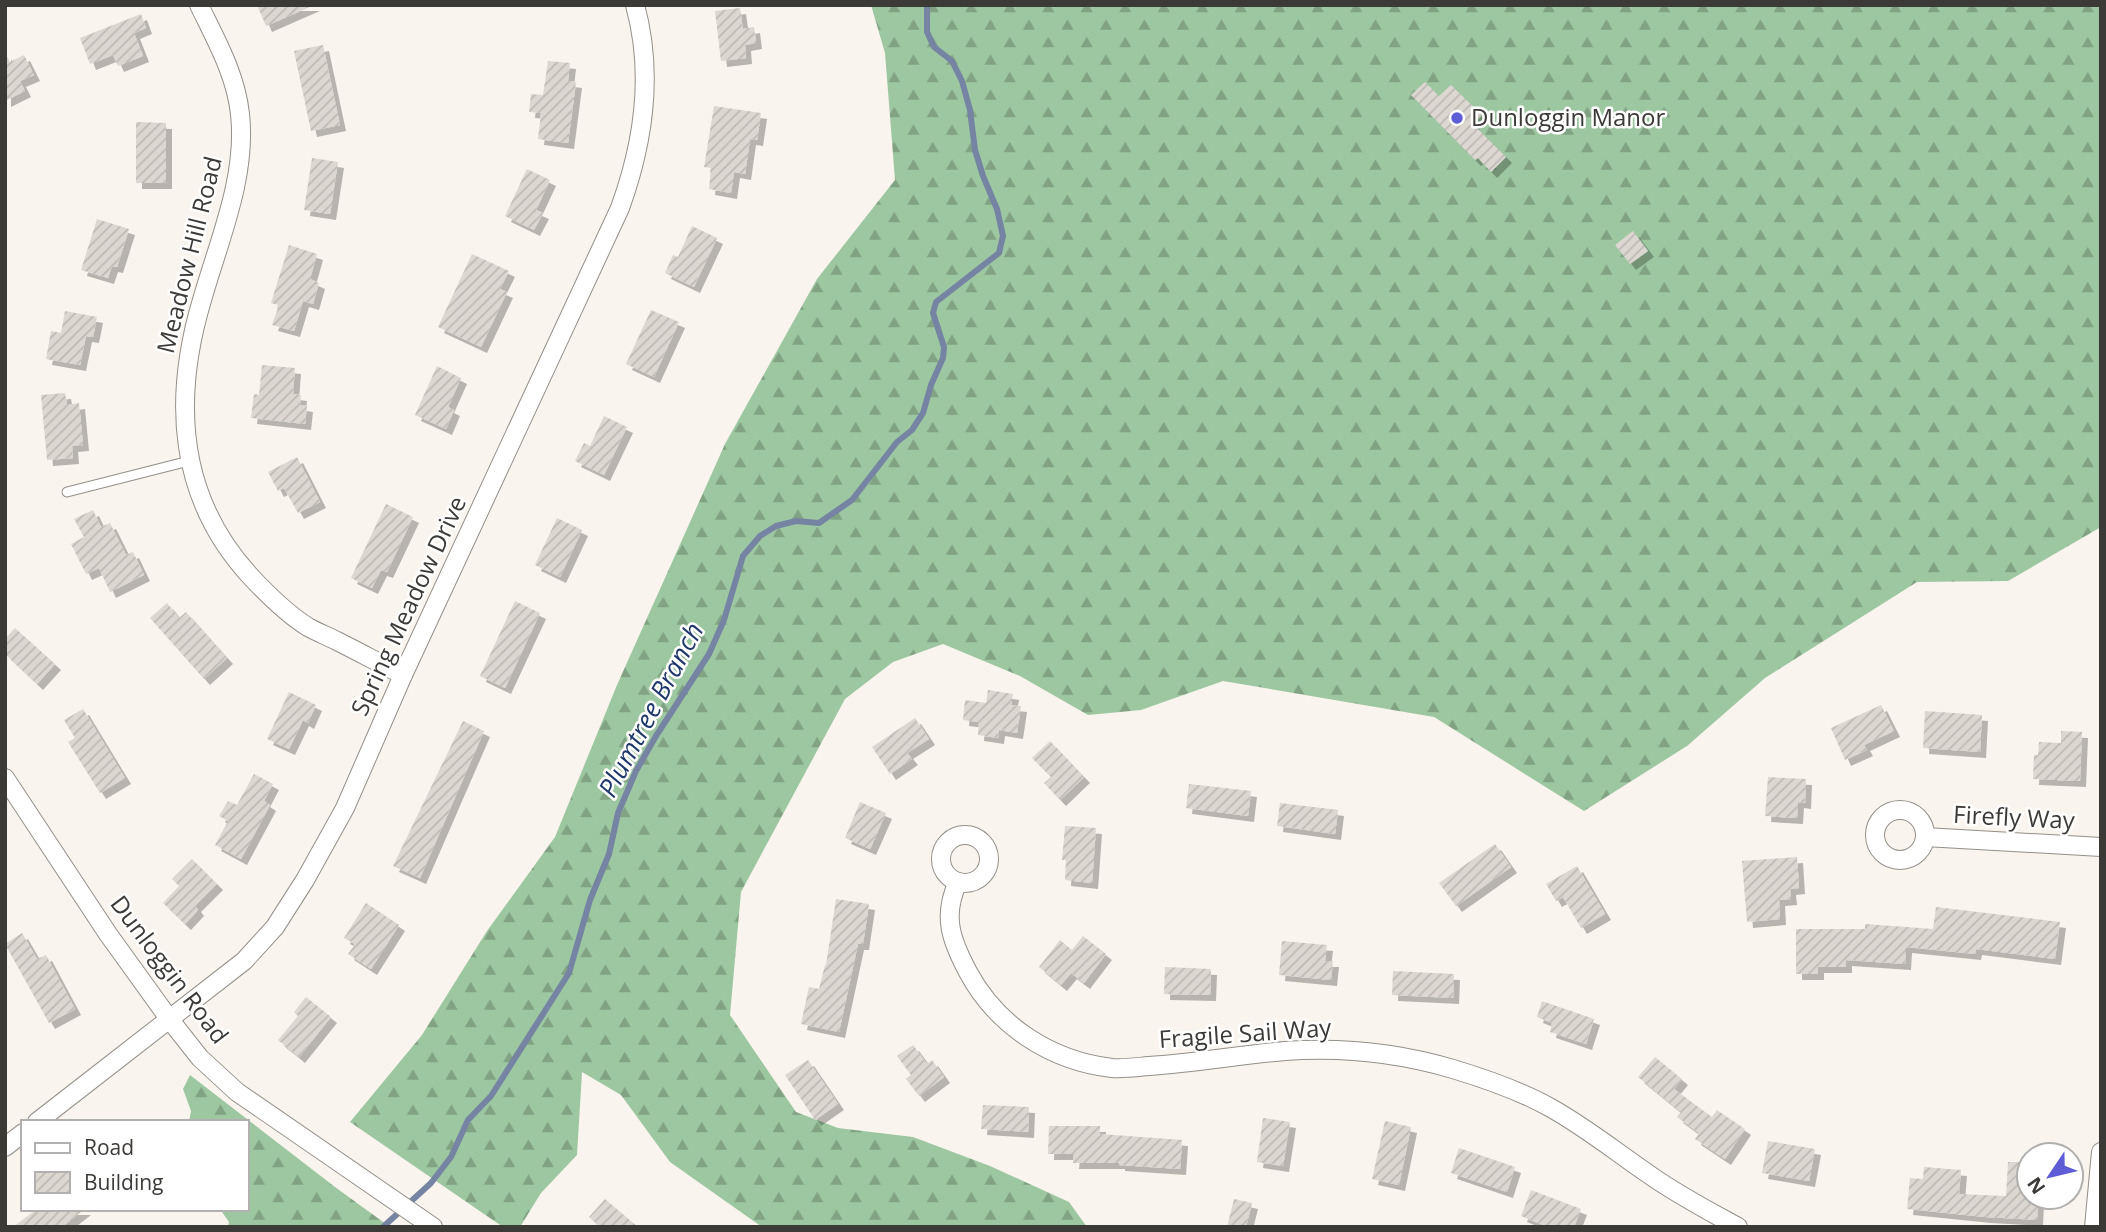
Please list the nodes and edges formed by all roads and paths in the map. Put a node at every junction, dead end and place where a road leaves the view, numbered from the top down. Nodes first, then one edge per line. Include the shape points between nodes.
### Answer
1 (199, 5) edge
2 (635, 5) edge
3 (189, 461) junction
4 (67, 492) dead end
5 (403, 676) junction
6 (5, 779) edge
7 (1925, 837) dead end
8 (2101, 848) edge
9 (958, 882) dead end
10 (170, 1020) junction
11 (40, 1120) edge
12 (21, 1135) edge
13 (5, 1147) edge
14 (2101, 1152) edge
15 (433, 1227) edge
16 (1738, 1227) edge
17 (2094, 1227) edge

1 - 3 street, Meadow Hill Road via 232,77 242,144 237,179 188,362 184,409
2 - 5 street, Spring Meadow Drive via 645,101 635,168 621,208
3 - 4 lane
3 - 5 street, Meadow Hill Road via 215,529 270,597 307,626
5 - 10 street, Spring Meadow Drive via 334,831 275,927 244,961
6 - 10 street, Dunloggin Road
7 - 8 street, Firefly Way
9 - 16 street, Fragile Sail Way via 949,918 959,954 989,1002 1013,1027 1042,1047 1077,1062 1114,1068 1287,1051 1341,1051 1398,1055 1453,1069 1549,1107 1696,1205
10 - 11 street, Spring Meadow Drive
10 - 15 street, Dunloggin Road via 237,1092
12 - 13 street
14 - 17 street

